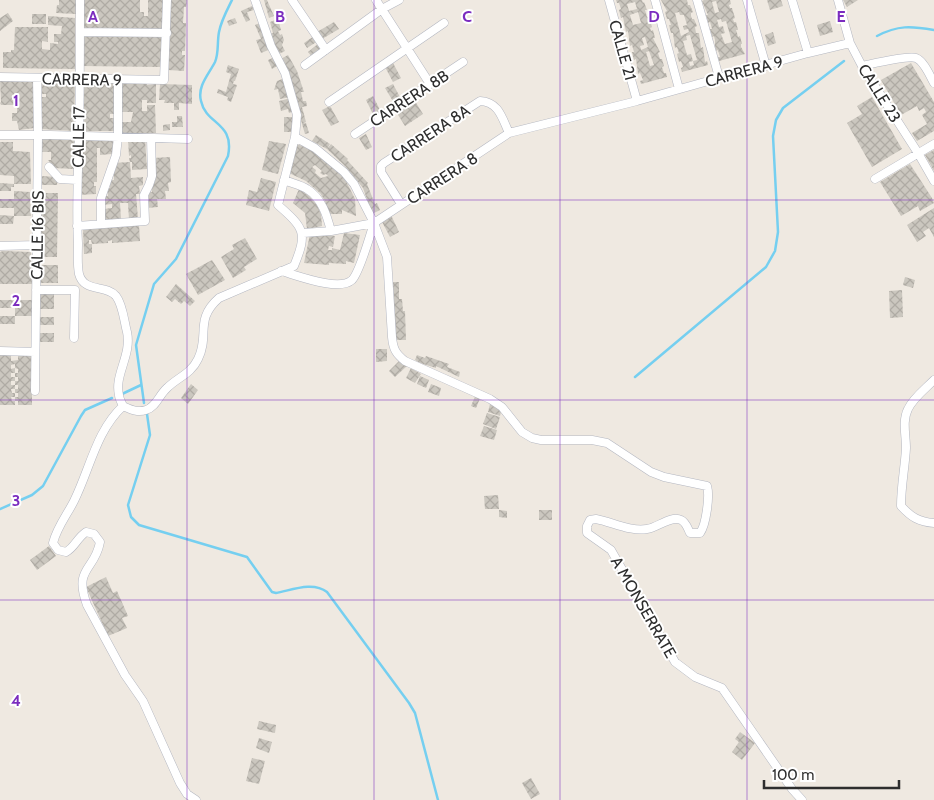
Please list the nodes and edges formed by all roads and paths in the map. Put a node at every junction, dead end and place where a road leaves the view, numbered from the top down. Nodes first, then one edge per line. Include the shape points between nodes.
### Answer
1 (80, 0) edge
2 (167, 0) edge
3 (254, 0) edge
4 (292, 0) edge
5 (376, 0) edge
6 (399, 0) edge
7 (609, 0) edge
8 (655, 0) edge
9 (697, 0) edge
10 (747, 0) edge
11 (792, 0) edge
12 (838, 0) edge
13 (382, 9) junction
14 (444, 24) dead end
15 (80, 32) junction
16 (166, 33) junction
17 (850, 43) junction
18 (326, 50) junction
19 (407, 50) junction
20 (808, 53) junction
21 (463, 62) dead end
22 (305, 65) dead end
23 (766, 66) junction
24 (862, 66) junction
25 (0, 77) edge
26 (719, 77) junction
27 (37, 78) junction
28 (79, 79) junction
29 (118, 79) junction
30 (934, 83) edge
31 (430, 84) junction
32 (679, 89) junction
33 (637, 101) junction
34 (329, 102) dead end
35 (509, 133) junction
36 (354, 134) dead end
37 (38, 135) junction
38 (0, 136) edge
39 (79, 136) junction
40 (118, 137) junction
41 (295, 137) junction
42 (150, 138) junction
43 (188, 139) dead end
44 (934, 144) edge
45 (918, 153) junction
46 (49, 167) dead end
47 (875, 179) dead end
48 (77, 180) junction
49 (284, 180) junction
50 (934, 181) edge
51 (402, 204) junction
52 (374, 222) junction
53 (101, 224) junction
54 (77, 226) junction
55 (331, 231) junction
56 (303, 233) junction
57 (0, 246) edge
58 (36, 246) junction
59 (281, 271) junction
60 (36, 290) junction
61 (74, 338) dead end
62 (0, 351) edge
63 (36, 352) junction
64 (934, 380) edge
65 (35, 391) dead end
66 (123, 406) junction
67 (934, 523) edge
68 (196, 800) edge
69 (802, 800) edge

1 - 15 street, CALLE 17
2 - 16 street
3 - 41 street via 292,95 297,115
4 - 18 street
5 - 13 street
6 - 13 street
7 - 33 street, CALLE 21
8 - 32 street
9 - 26 street
10 - 23 street
11 - 20 street
12 - 17 street, CALLE 23
13 - 18 street
13 - 19 street
14 - 19 street
15 - 16 street
15 - 28 street, CALLE 17
16 - 29 street, CARRERA 9 via 164,80
17 - 20 street, CARRERA 9
17 - 24 street, CALLE 23
18 - 22 street
19 - 31 street
19 - 34 street
20 - 23 street, CARRERA 9
21 - 31 street, CARRERA 8B
23 - 26 street, CARRERA 9
24 - 30 street via 916,58
24 - 45 street, CALLE 23
25 - 27 street, CARRERA 9
26 - 32 street, CARRERA 9
27 - 28 street, CARRERA 9
27 - 37 street, CALLE 16 BIS
28 - 29 street, CARRERA 9
28 - 39 street, CALLE 17
29 - 40 street
31 - 36 street, CARRERA 8B
32 - 33 street, CARRERA 9
33 - 35 street, CARRERA 8
35 - 51 street, CARRERA 8
35 - 51 street, CARRERA 8A via 496,106 480,101 381,166 381,172
37 - 38 street
37 - 39 street
37 - 58 street, CALLE 16 BIS
39 - 40 street
39 - 48 street, CALLE 17
40 - 42 street
40 - 53 street via 116,155 101,198
41 - 49 street
41 - 52 street via 315,148 344,172
42 - 43 street
42 - 53 street via 152,176 144,195 144,221
44 - 45 street
45 - 47 street
45 - 50 street, CALLE 23
46 - 48 street via 60,179
48 - 54 street, CALLE 17
49 - 55 street via 308,189 320,201
49 - 56 street via 278,205 295,220
51 - 52 street, CARRERA 8
52 - 55 street
52 - 59 street via 351,281 332,285
52 - 69 street, A MONSERRATE via 388,257 393,348 398,356 490,399 532,438 607,443 651,472 707,486 704,528 700,533 690,533 680,519 646,530 596,519 590,520 587,533 616,556 676,662 695,677 722,688
53 - 54 street
54 - 66 street, CALLE 17 via 79,274 83,282 114,294 120,302 128,339 118,395
55 - 56 street
56 - 59 street via 294,266
57 - 58 street
58 - 60 street, CALLE 16 BIS
59 - 66 street via 219,298 209,307 204,319 202,346 193,368 165,389 156,403 146,410 133,411
60 - 61 street via 75,290
60 - 63 street, CALLE 16 BIS
62 - 63 street
63 - 65 street, CALLE 16 BIS
64 - 67 street via 915,399 905,420 901,506 922,523
66 - 68 street via 105,428 53,543 58,550 66,552 86,532 94,534 100,542 82,580 85,598 125,675 143,701 180,783

